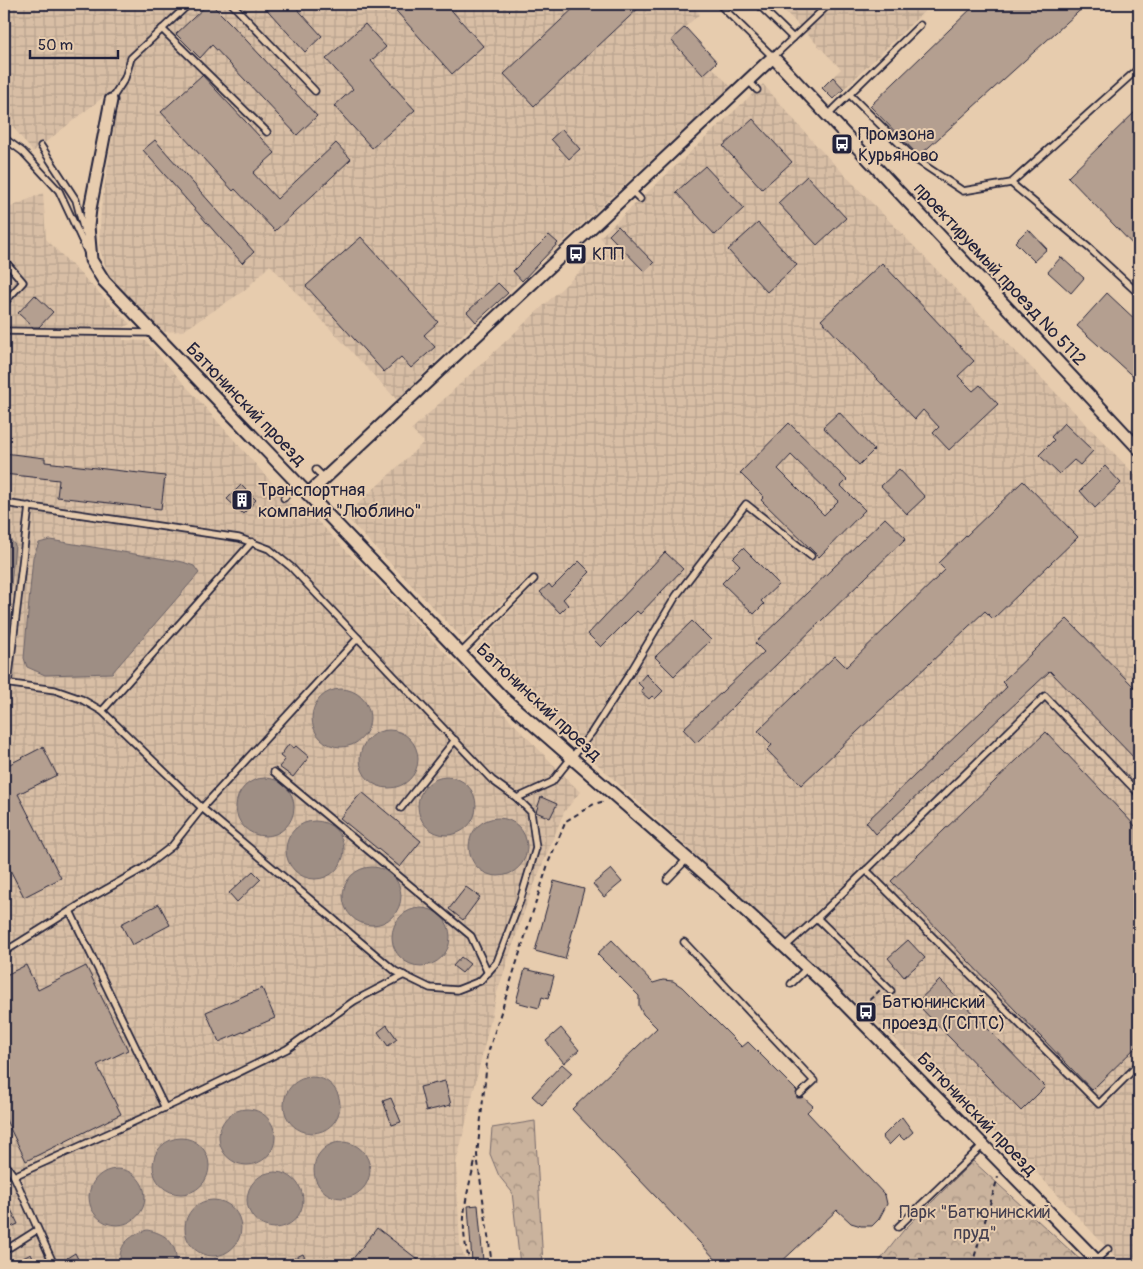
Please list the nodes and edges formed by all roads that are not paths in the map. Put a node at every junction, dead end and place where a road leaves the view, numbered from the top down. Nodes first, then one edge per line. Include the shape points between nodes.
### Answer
1 (189, 4) edge
2 (232, 4) edge
3 (719, 4) edge
4 (758, 4) edge
5 (829, 4) edge
6 (920, 26) dead end
7 (162, 28) junction
8 (793, 38) junction
9 (773, 57) junction
10 (1139, 68) edge
11 (748, 80) junction
12 (756, 90) dead end
13 (315, 91) dead end
14 (850, 95) junction
15 (111, 100) joint
16 (827, 116) junction
17 (267, 132) dead end
18 (4, 138) edge
19 (41, 146) dead end
20 (1011, 183) junction
21 (631, 190) junction
22 (640, 199) dead end
23 (4, 260) edge
24 (92, 260) junction
25 (1139, 294) edge
26 (4, 303) edge
27 (4, 331) edge
28 (154, 333) junction
29 (1139, 449) edge
30 (316, 470) dead end
31 (324, 478) junction
32 (297, 482) junction
33 (308, 494) junction
34 (284, 498) dead end
35 (4, 503) edge
36 (29, 506) junction
37 (252, 542) junction
38 (811, 556) dead end
39 (534, 579) dead end
40 (358, 638) junction
41 (461, 653) junction
42 (6, 684) edge
43 (102, 711) junction
44 (455, 740) junction
45 (571, 756) junction
46 (274, 772) dead end
47 (1139, 794) edge
48 (518, 798) junction
49 (202, 808) junction
50 (400, 808) dead end
51 (688, 859) junction
52 (866, 870) junction
53 (667, 880) dead end
54 (70, 911) junction
55 (817, 918) junction
56 (684, 942) dead end
57 (785, 947) junction
58 (4, 952) edge
59 (807, 968) junction
60 (488, 973) junction
61 (404, 975) junction
62 (790, 984) dead end
63 (891, 991) dead end
64 (1139, 1064) edge
65 (800, 1094) dead end
66 (165, 1108) junction
67 (983, 1145) junction
68 (4, 1162) edge
69 (14, 1176) junction
70 (898, 1227) dead end
71 (37, 1230) junction
72 (1108, 1249) dead end
73 (4, 1251) edge
74 (1097, 1263) edge
75 (54, 1265) edge

1 - 7 lane
2 - 13 lane
3 - 9 lane
4 - 8 lane
5 - 8 lane
6 - 14 lane
7 - 15 lane via 131,58 125,78
7 - 17 lane
8 - 9 lane
9 - 11 street
9 - 16 street, проектируемый проезд № 5112
10 - 20 lane
11 - 12 lane
11 - 21 street
14 - 16 lane
14 - 20 lane via 915,159 963,191
15 - 24 street, Батюнинский проезд via 90,209 88,226
16 - 29 street, проектируемый проезд № 5112
18 - 24 lane via 23,152 59,191 76,233
19 - 24 lane via 76,200
20 - 25 lane
21 - 22 lane
21 - 31 street
23 - 26 lane via 23,282
24 - 28 street, Батюнинский проезд via 104,281
27 - 28 lane
28 - 32 street, Батюнинский проезд
30 - 31 lane
31 - 33 street
32 - 33 street, Батюнинский проезд
32 - 34 lane
33 - 41 street, Батюнинский проезд
35 - 36 lane
36 - 37 lane
36 - 42 lane
37 - 40 lane via 269,549 291,567
37 - 43 lane
38 - 45 lane via 746,504 676,596 592,732
39 - 41 lane
40 - 44 lane
40 - 49 lane
41 - 45 street, Батюнинский проезд via 503,698
42 - 43 lane via 55,690
43 - 49 lane
44 - 48 lane via 492,780
44 - 50 lane
45 - 48 lane via 552,782
45 - 51 street, Батюнинский проезд
46 - 60 lane via 471,936
47 - 52 lane via 1045,696
48 - 60 lane via 531,812 536,848 497,962
49 - 54 lane via 172,846 142,870
49 - 61 lane via 395,971
51 - 53 lane
51 - 57 street, Батюнинский проезд
52 - 55 lane
52 - 64 lane via 1099,1104
54 - 58 lane
54 - 66 lane
55 - 57 lane
55 - 63 lane
56 - 65 lane via 814,1080
57 - 59 street, Батюнинский проезд
59 - 62 lane
59 - 67 street, Батюнинский проезд
60 - 61 lane via 480,981 457,990 430,988
61 - 66 lane via 354,1001 288,1049
66 - 69 lane
67 - 70 lane
67 - 74 street, Батюнинский проезд
68 - 69 lane
69 - 71 lane
71 - 73 lane
71 - 75 lane
72 - 74 lane

